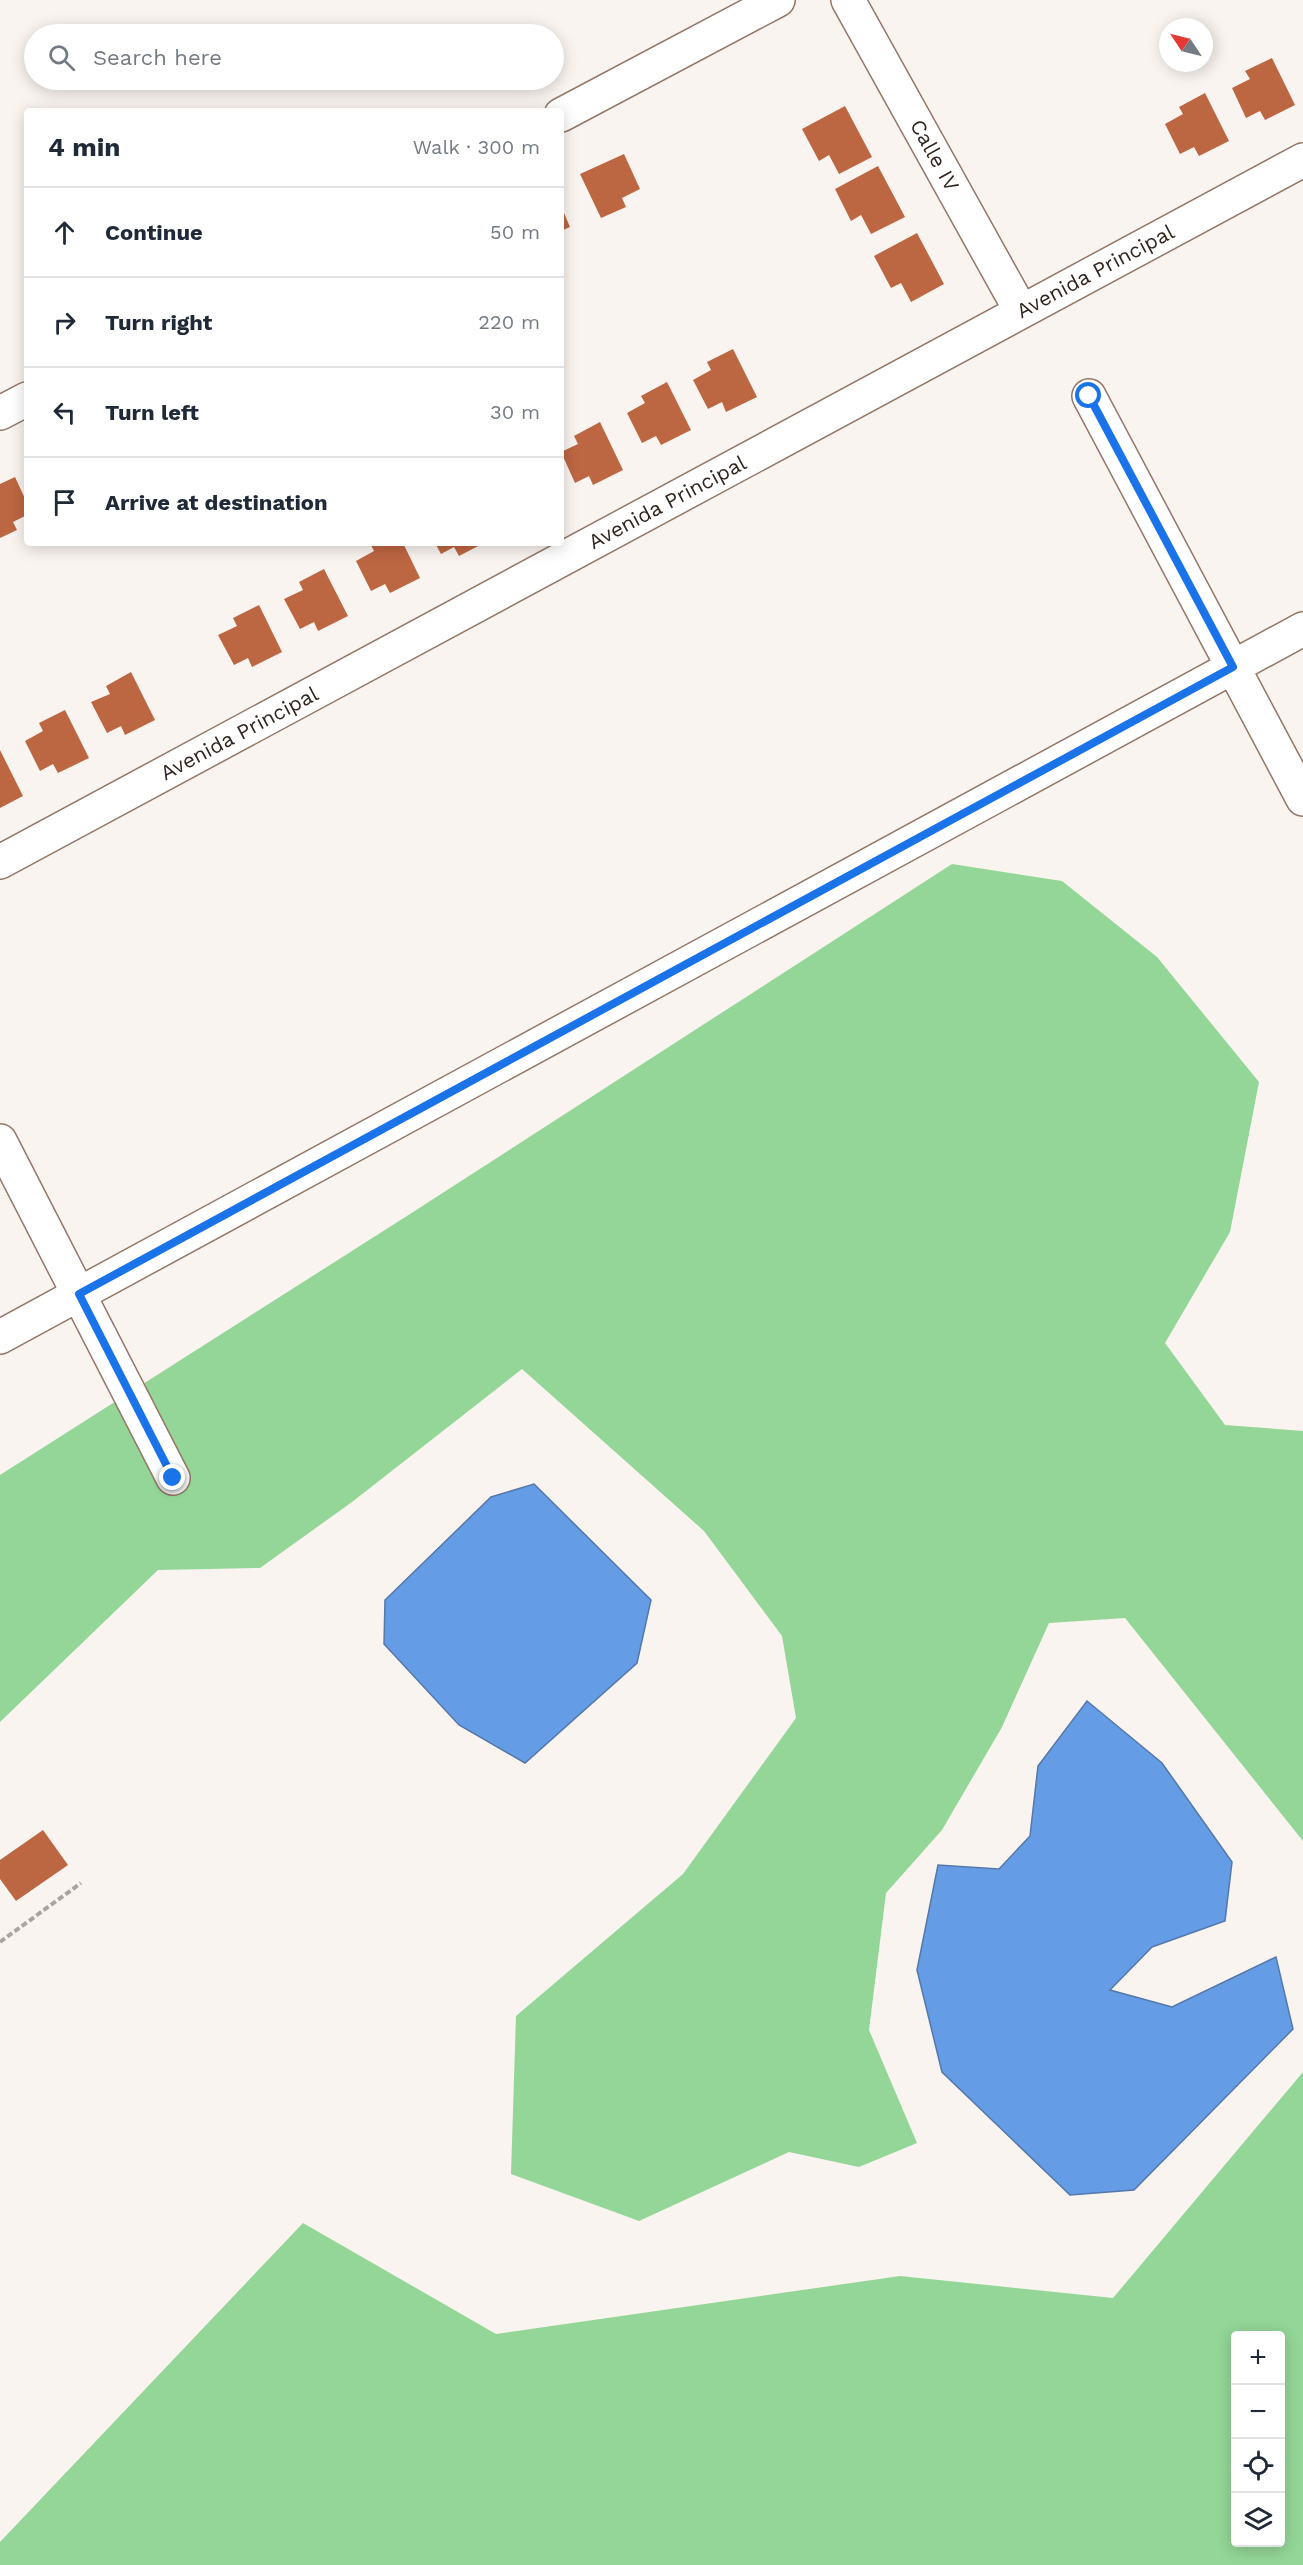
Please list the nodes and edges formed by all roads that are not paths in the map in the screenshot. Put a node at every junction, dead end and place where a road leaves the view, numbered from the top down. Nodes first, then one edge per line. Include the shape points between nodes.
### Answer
1 (778, 0) edge
2 (848, 0) edge
3 (564, 113) edge
4 (1303, 160) edge
5 (1021, 311) junction
6 (1089, 396) dead end
7 (24, 401) edge
8 (0, 413) edge
9 (1303, 628) edge
10 (1233, 667) junction
11 (1303, 799) edge
12 (0, 862) edge
13 (0, 1141) edge
14 (79, 1294) junction
15 (0, 1336) edge
16 (173, 1478) dead end

1 - 3 street
2 - 5 street, Calle IV
4 - 5 street, Avenida Principal
5 - 12 street, Avenida Principal
6 - 10 street
7 - 8 street
9 - 10 street
10 - 11 street
10 - 14 street
13 - 14 street
14 - 15 street
14 - 16 street

